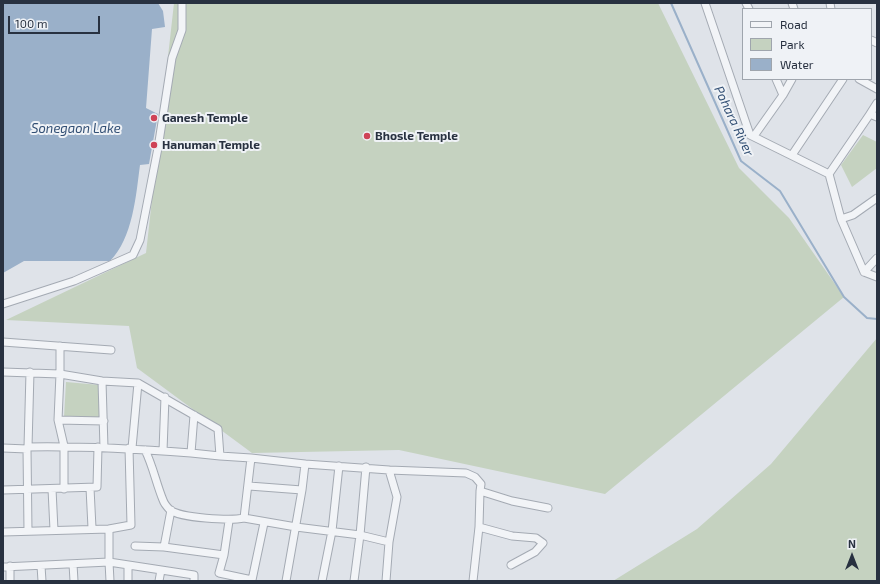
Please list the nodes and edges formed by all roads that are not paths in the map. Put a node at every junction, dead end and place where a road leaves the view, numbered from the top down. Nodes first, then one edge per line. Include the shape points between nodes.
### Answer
1 (182, 3) edge
2 (704, 3) edge
3 (776, 80) edge
4 (791, 80) edge
5 (842, 80) edge
6 (861, 80) edge
7 (877, 89) edge
8 (782, 95) junction
9 (877, 103) edge
10 (870, 114) junction
11 (877, 117) edge
12 (754, 136) junction
13 (792, 156) junction
14 (829, 174) junction
15 (877, 198) edge
16 (841, 219) junction
17 (877, 258) edge
18 (864, 272) junction
19 (877, 277) edge
20 (3, 304) edge
21 (3, 342) edge
22 (60, 346) junction
23 (111, 350) dead end
24 (3, 372) edge
25 (30, 372) junction
26 (60, 374) junction
27 (102, 381) junction
28 (138, 383) junction
29 (165, 397) junction
30 (194, 415) junction
31 (58, 420) junction
32 (104, 421) junction
33 (64, 446) junction
34 (3, 448) edge
35 (27, 448) junction
36 (101, 448) junction
37 (130, 448) junction
38 (145, 450) junction
39 (163, 451) junction
40 (191, 453) junction
41 (220, 456) junction
42 (251, 458) junction
43 (305, 464) junction
44 (339, 466) junction
45 (366, 467) junction
46 (389, 470) junction
47 (249, 486) junction
48 (90, 488) junction
49 (52, 489) junction
50 (64, 489) junction
51 (3, 490) edge
52 (27, 490) junction
53 (302, 490) junction
54 (480, 492) junction
55 (548, 508) dead end
56 (171, 510) junction
57 (244, 518) junction
58 (229, 521) junction
59 (264, 523) junction
60 (296, 527) junction
61 (479, 527) junction
62 (92, 528) junction
63 (109, 529) junction
64 (54, 530) junction
65 (28, 531) junction
66 (332, 531) junction
67 (3, 532) edge
68 (360, 535) junction
69 (389, 542) junction
70 (135, 546) dead end
71 (164, 547) junction
72 (224, 555) junction
73 (110, 562) junction
74 (72, 564) junction
75 (128, 565) junction
76 (511, 565) dead end
77 (41, 566) junction
78 (6, 567) edge
79 (161, 570) junction
80 (10, 581) edge
81 (42, 581) edge
82 (74, 581) edge
83 (110, 581) edge
84 (128, 581) edge
85 (159, 581) edge
86 (194, 581) edge
87 (286, 581) edge
88 (322, 581) edge
89 (354, 581) edge
90 (386, 581) edge
91 (473, 581) edge

1 - 20 street via 182,30 172,58 142,232 134,255 74,281
2 - 12 street via 750,135
3 - 8 street
4 - 8 street
5 - 13 street
6 - 7 street
8 - 12 street
9 - 10 street
10 - 11 street
10 - 14 street
12 - 13 street
13 - 14 street
14 - 16 street
15 - 16 street via 853,215
16 - 18 street
17 - 18 street
18 - 19 street
21 - 22 street
22 - 23 street
22 - 26 street
24 - 25 street
25 - 26 street
25 - 35 street
26 - 27 street
26 - 31 street
27 - 28 street
27 - 32 street
28 - 29 street
28 - 37 street
29 - 30 street
29 - 39 street
30 - 40 street
30 - 41 street via 218,429
31 - 32 street
31 - 33 street
32 - 36 street
33 - 35 street
33 - 36 street
33 - 50 street
34 - 35 street
35 - 52 street
36 - 37 street
36 - 48 street via 98,487
37 - 38 street
37 - 63 street via 131,525
38 - 39 street
38 - 56 street via 163,501
39 - 40 street
40 - 41 street
41 - 42 street
42 - 43 street
42 - 47 street
43 - 44 street
43 - 53 street
44 - 45 street
44 - 66 street
45 - 46 street
45 - 68 street
46 - 54 street via 466,473 475,477 481,484
46 - 69 street via 397,497
47 - 53 street
47 - 57 street
48 - 50 street
48 - 62 street
49 - 50 street
49 - 52 street
49 - 64 street
51 - 52 street
52 - 65 street
53 - 60 street
54 - 55 street
54 - 61 street
56 - 58 street
56 - 71 street
57 - 58 street
57 - 59 street
58 - 72 street
59 - 60 street
59 - 72 street via 252,580 219,573
60 - 66 street
60 - 87 street
61 - 76 street via 512,536 536,538 543,543 535,552
61 - 91 street
62 - 63 street
62 - 64 street
63 - 73 street
64 - 65 street
65 - 67 street
66 - 68 street
66 - 88 street
68 - 69 street
68 - 89 street
69 - 90 street
70 - 71 street
71 - 72 street
73 - 74 street
73 - 75 street
73 - 83 street
74 - 77 street
74 - 82 street
75 - 79 street
75 - 84 street
77 - 78 street
77 - 81 street
78 - 80 street
79 - 85 street
79 - 86 street via 194,575

